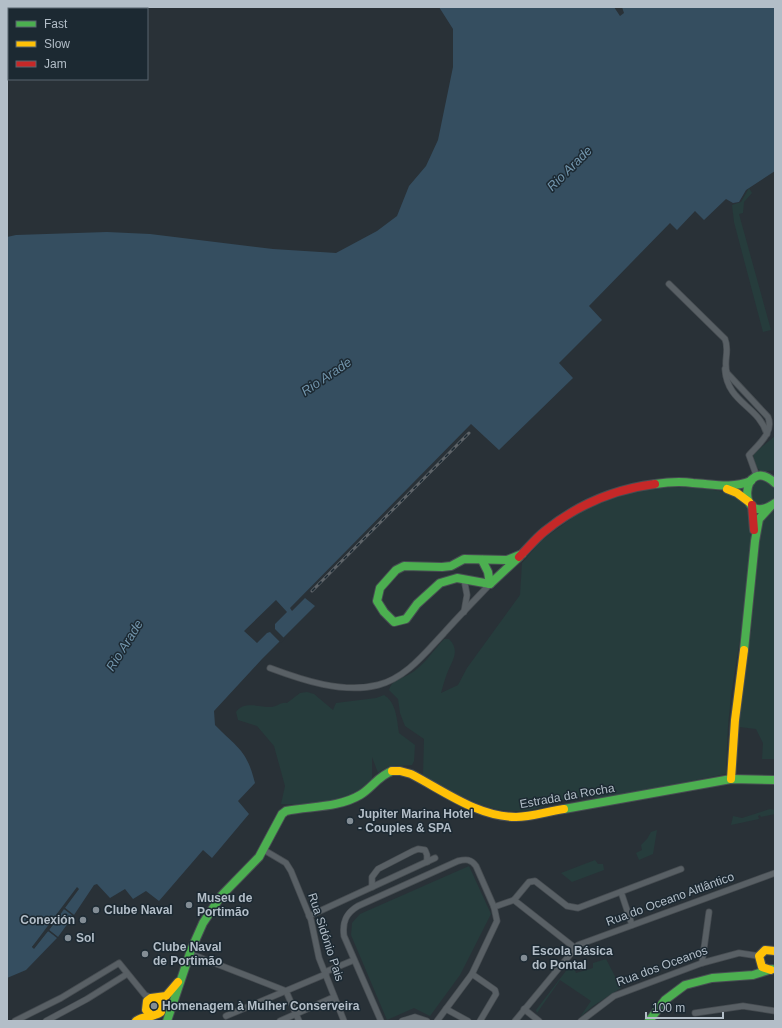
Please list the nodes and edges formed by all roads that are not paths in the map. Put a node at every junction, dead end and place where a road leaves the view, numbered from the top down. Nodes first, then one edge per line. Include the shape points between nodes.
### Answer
1 (669, 284) dead end
2 (725, 367) junction
3 (767, 434) junction
4 (749, 455) junction
5 (744, 460) dead end
6 (754, 479) junction
7 (775, 483) edge
8 (712, 486) junction
9 (750, 504) junction
10 (773, 505) edge
11 (755, 541) junction
12 (522, 554) junction
13 (482, 560) junction
14 (464, 579) junction
15 (490, 584) junction
16 (464, 612) junction
17 (270, 668) dead end
18 (731, 779) junction
19 (775, 780) edge
20 (264, 850) junction
21 (435, 858) dead end
22 (427, 862) junction
23 (681, 869) dead end
24 (775, 873) edge
25 (372, 887) junction
26 (621, 892) junction
27 (514, 900) junction
28 (494, 907) junction
29 (709, 912) dead end
30 (309, 916) junction
31 (632, 925) junction
32 (575, 948) junction
33 (774, 950) edge
34 (191, 954) junction
35 (354, 960) junction
36 (759, 960) junction
37 (702, 963) junction
38 (186, 969) junction
39 (773, 969) edge
40 (325, 973) junction
41 (126, 974) junction
42 (472, 974) junction
43 (746, 976) junction
44 (180, 984) junction
45 (286, 991) junction
46 (155, 998) junction
47 (334, 998) junction
48 (162, 1008) junction
49 (524, 1009) junction
50 (446, 1010) junction
51 (775, 1011) edge
52 (694, 1013) dead end
53 (296, 1014) junction
54 (151, 1015) junction
55 (226, 1016) dead end
56 (15, 1021) edge
57 (46, 1021) edge
58 (136, 1021) edge
59 (166, 1021) edge
60 (280, 1021) edge
61 (299, 1021) edge
62 (343, 1021) edge
63 (381, 1021) edge
64 (402, 1021) edge
65 (426, 1021) edge
66 (437, 1021) edge
67 (468, 1021) edge
68 (480, 1021) edge
69 (515, 1021) edge
70 (539, 1021) edge
71 (581, 1021) edge
72 (649, 1021) edge

1 - 2 street via 725,339 728,351
2 - 3 street via 726,379 732,392 764,425
2 - 3 street via 732,379 768,417 771,427
3 - 4 street
4 - 5 street
4 - 6 street
6 - 7 street via 767,477
6 - 8 street via 737,486
6 - 9 street via 746,490
8 - 9 street via 737,493
8 - 12 street via 684,482 648,484 607,495 576,509 545,531
9 - 10 street via 761,509
9 - 11 street
10 - 11 street via 760,520
11 - 18 street
12 - 13 street via 507,560
12 - 15 street
13 - 14 street via 464,559 451,566 442,567 404,566 396,570 380,588 377,601 394,622 402,621 440,583
13 - 15 street
14 - 15 street
14 - 16 street
15 - 16 street
16 - 17 street via 406,671 378,685 355,689 290,676
18 - 19 street, Estrada da Rocha
18 - 20 street, Estrada da Rocha via 517,818 487,812 411,774 394,770 386,772 365,792 351,800 318,808 286,811 280,817
20 - 30 street, Rua Sidónio Pais via 289,866
20 - 34 street via 210,910
21 - 22 street
22 - 25 street
22 - 25 street via 425,850 418,849 378,869 372,877
23 - 26 street
24 - 31 street, Rua do Oceano Altlântico
25 - 30 street
26 - 27 street via 572,909 540,884 532,881
26 - 31 street
27 - 28 street
27 - 32 street
28 - 35 street via 472,862 458,861 352,909 343,928
28 - 42 street via 497,921
29 - 37 street
30 - 40 street, Rua Sidónio Pais
31 - 32 street, Rua do Oceano Altlântico
32 - 49 street
33 - 36 street via 765,950
34 - 38 street
34 - 45 street
35 - 40 street
35 - 63 street
36 - 37 street, Rua dos Oceanos via 739,953
36 - 39 street via 766,969
36 - 43 street via 752,972
37 - 71 street, Rua dos Oceanos via 614,996
38 - 44 street
38 - 46 street via 166,996
39 - 43 street
40 - 45 street
40 - 47 street, Rua Sidónio Pais
41 - 46 street via 145,995
41 - 56 street via 119,963 61,998
41 - 57 street
42 - 50 street
42 - 68 street via 495,990 496,994
43 - 72 street via 712,978 685,986 665,1000
44 - 48 street
44 - 59 street
45 - 53 street
45 - 55 street
46 - 48 street
46 - 54 street via 148,1000 146,1005 147,1012
47 - 53 street
47 - 62 street, Rua Sidónio Pais
48 - 54 street via 156,1015
48 - 59 street
49 - 69 street
49 - 70 street
50 - 66 street
50 - 67 street
51 - 52 street via 743,1006
53 - 60 street
53 - 61 street
54 - 58 street via 143,1016
64 - 65 street via 415,1017

